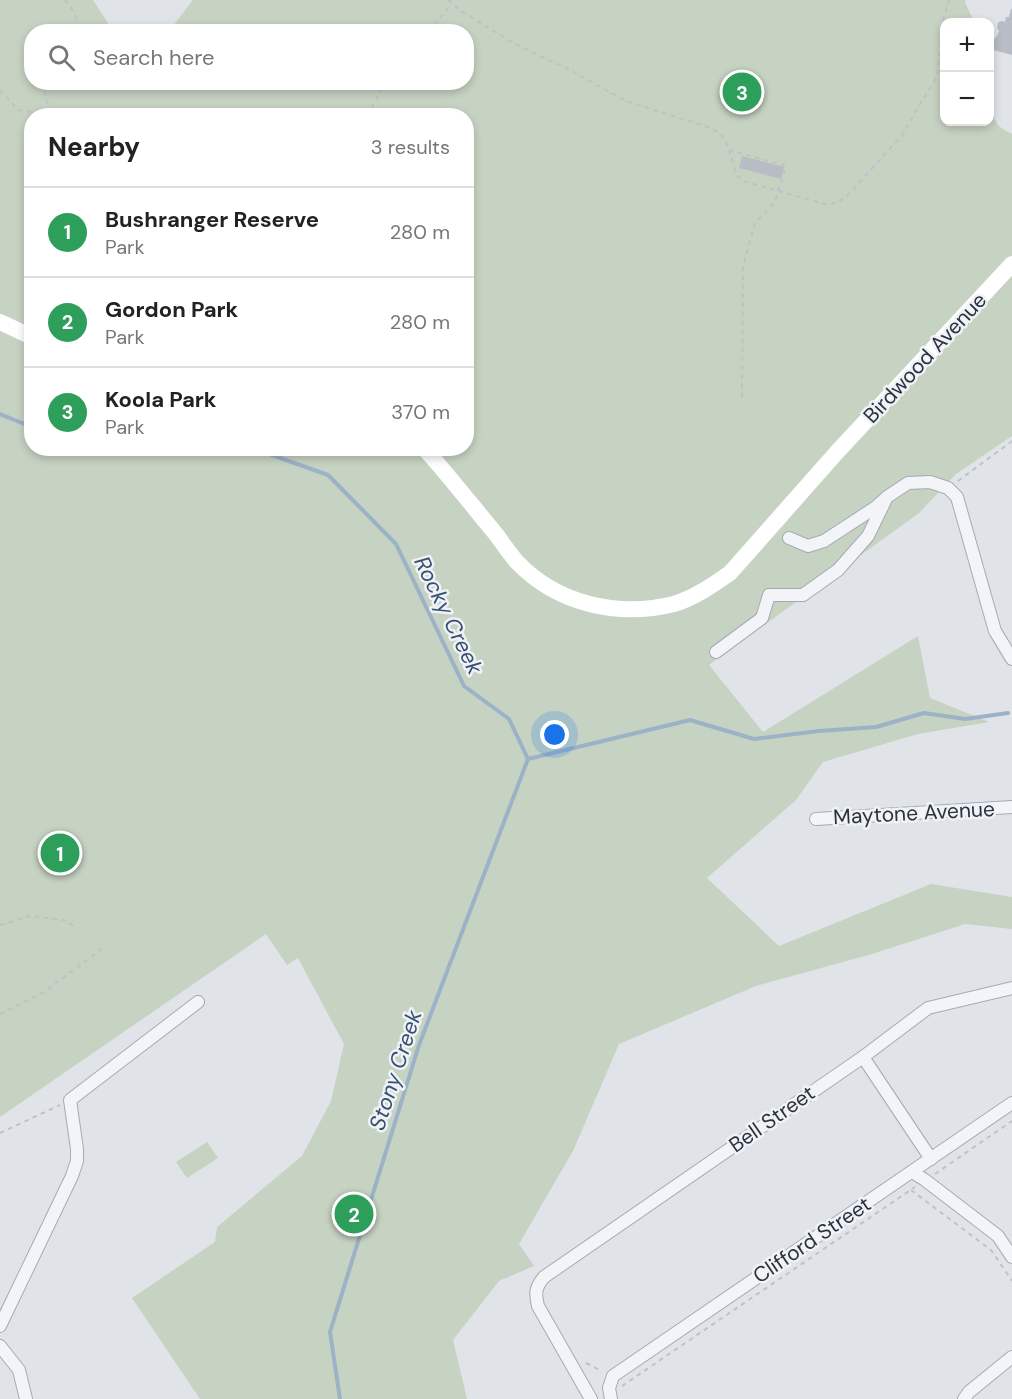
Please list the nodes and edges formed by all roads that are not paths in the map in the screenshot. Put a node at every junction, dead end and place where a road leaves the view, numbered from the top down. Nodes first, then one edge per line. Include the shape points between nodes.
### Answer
1 (1012, 264) edge
2 (0, 322) edge
3 (24, 333) edge
4 (431, 456) edge
5 (887, 497) junction
6 (789, 538) dead end
7 (716, 652) dead end
8 (1012, 659) edge
9 (1012, 807) edge
10 (816, 819) dead end
11 (1012, 988) edge
12 (198, 1002) dead end
13 (862, 1057) junction
14 (1012, 1103) edge
15 (931, 1159) junction
16 (912, 1172) junction
17 (1012, 1257) edge
18 (0, 1326) edge
19 (0, 1346) edge
20 (1012, 1357) edge
21 (614, 1395) edge
22 (26, 1399) edge
23 (591, 1399) edge
24 (964, 1399) edge

1 - 4 main road, Birdwood Avenue via 837,452 778,535 738,579 713,597 678,613 647,619 586,615 559,606 533,590 491,544
2 - 3 main road
5 - 6 street via 824,542 808,546
5 - 7 street via 868,536 838,570 803,595 769,595 762,618
5 - 8 street via 908,483 930,482 948,488 957,497 995,632
9 - 10 street, Maytone Avenue
11 - 13 street, Bell Street via 928,1008
12 - 18 street via 70,1100 77,1161
13 - 15 street
13 - 23 street, Bell Street via 537,1285 538,1306
14 - 15 street, Clifford Street
15 - 16 street, Clifford Street
16 - 17 street via 998,1236
16 - 21 street, Clifford Street via 613,1376 609,1388
19 - 22 street via 19,1370
20 - 24 street

